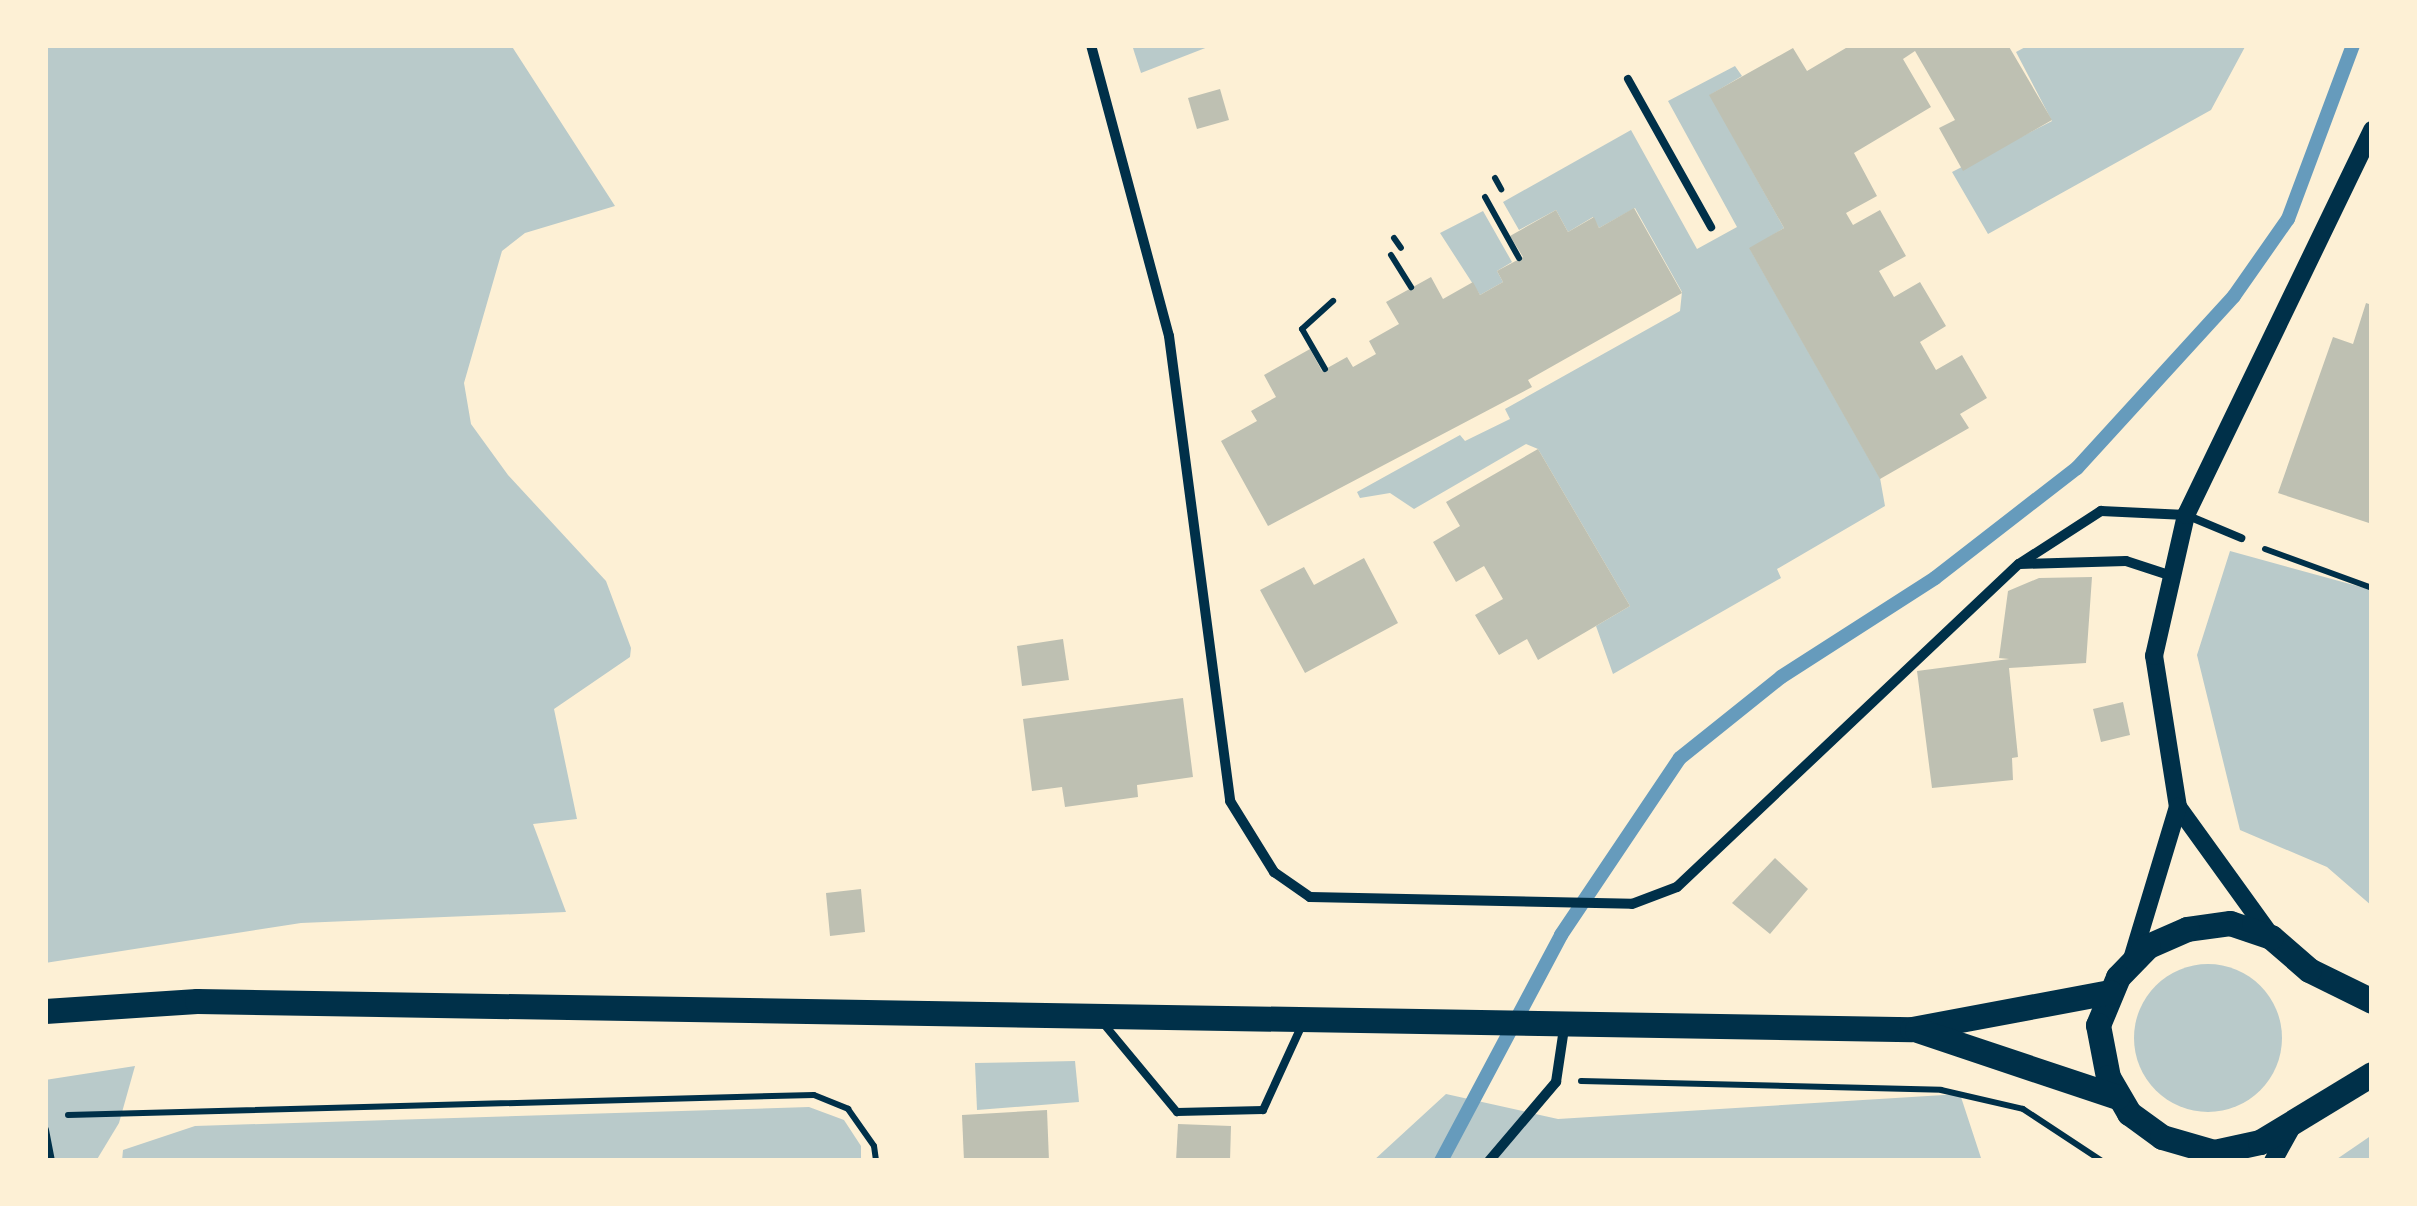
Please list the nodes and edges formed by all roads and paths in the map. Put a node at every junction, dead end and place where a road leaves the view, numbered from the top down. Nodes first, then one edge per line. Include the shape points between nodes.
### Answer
1 (1092, 45) edge
2 (1628, 79) dead end
3 (2372, 130) edge
4 (1495, 178) dead end
5 (1500, 188) dead end
6 (1486, 197) dead end
7 (1710, 227) dead end
8 (1394, 238) dead end
9 (1401, 248) dead end
10 (1391, 255) dead end
11 (1519, 258) dead end
12 (1411, 287) dead end
13 (1333, 301) dead end
14 (1325, 370) dead end
15 (2186, 515) junction
16 (2240, 538) joint
17 (2019, 564) junction
18 (2169, 576) junction
19 (2372, 588) edge
20 (2178, 807) junction
21 (2271, 936) junction
22 (2130, 964) junction
23 (2110, 992) junction
24 (2372, 1001) edge
25 (45, 1011) edge
26 (1100, 1019) junction
27 (1304, 1021) junction
28 (1559, 1022) junction
29 (1912, 1029) junction
30 (2372, 1074) edge
31 (1556, 1082) junction
32 (2117, 1097) junction
33 (64, 1116) dead end
34 (2296, 1122) junction
35 (45, 1130) edge
36 (2183, 1152) edge
37 (50, 1161) edge
38 (876, 1161) edge
39 (1489, 1161) edge
40 (2102, 1161) edge
41 (2272, 1161) edge

1 - 17 street via 1168,336 1230,800 1274,872 1310,897 1632,904 1677,887
2 - 7 lane
3 - 15 street
4 - 5 path
6 - 11 path
8 - 9 path
10 - 12 path
13 - 14 path via 1302,328
15 - 16 lane
15 - 17 street via 2102,511
15 - 18 street
16 - 19 path
17 - 18 street via 2126,561
18 - 20 street via 2154,656
20 - 21 street
20 - 22 street
21 - 22 main road via 2230,923 2204,925 2167,936
21 - 24 main road via 2309,970
22 - 23 main road
23 - 29 main road
23 - 32 main road via 2098,1025
25 - 26 main road via 197,1001
26 - 27 main road
26 - 27 lane via 1177,1112 1263,1110
27 - 28 main road
28 - 29 main road
28 - 31 street
29 - 32 main road
30 - 34 main road
31 - 39 street
31 - 40 path via 1941,1090 2024,1110
32 - 36 main road
33 - 38 path via 814,1095 848,1109 874,1146
34 - 36 main road via 2234,1152
34 - 41 street
35 - 37 lane

